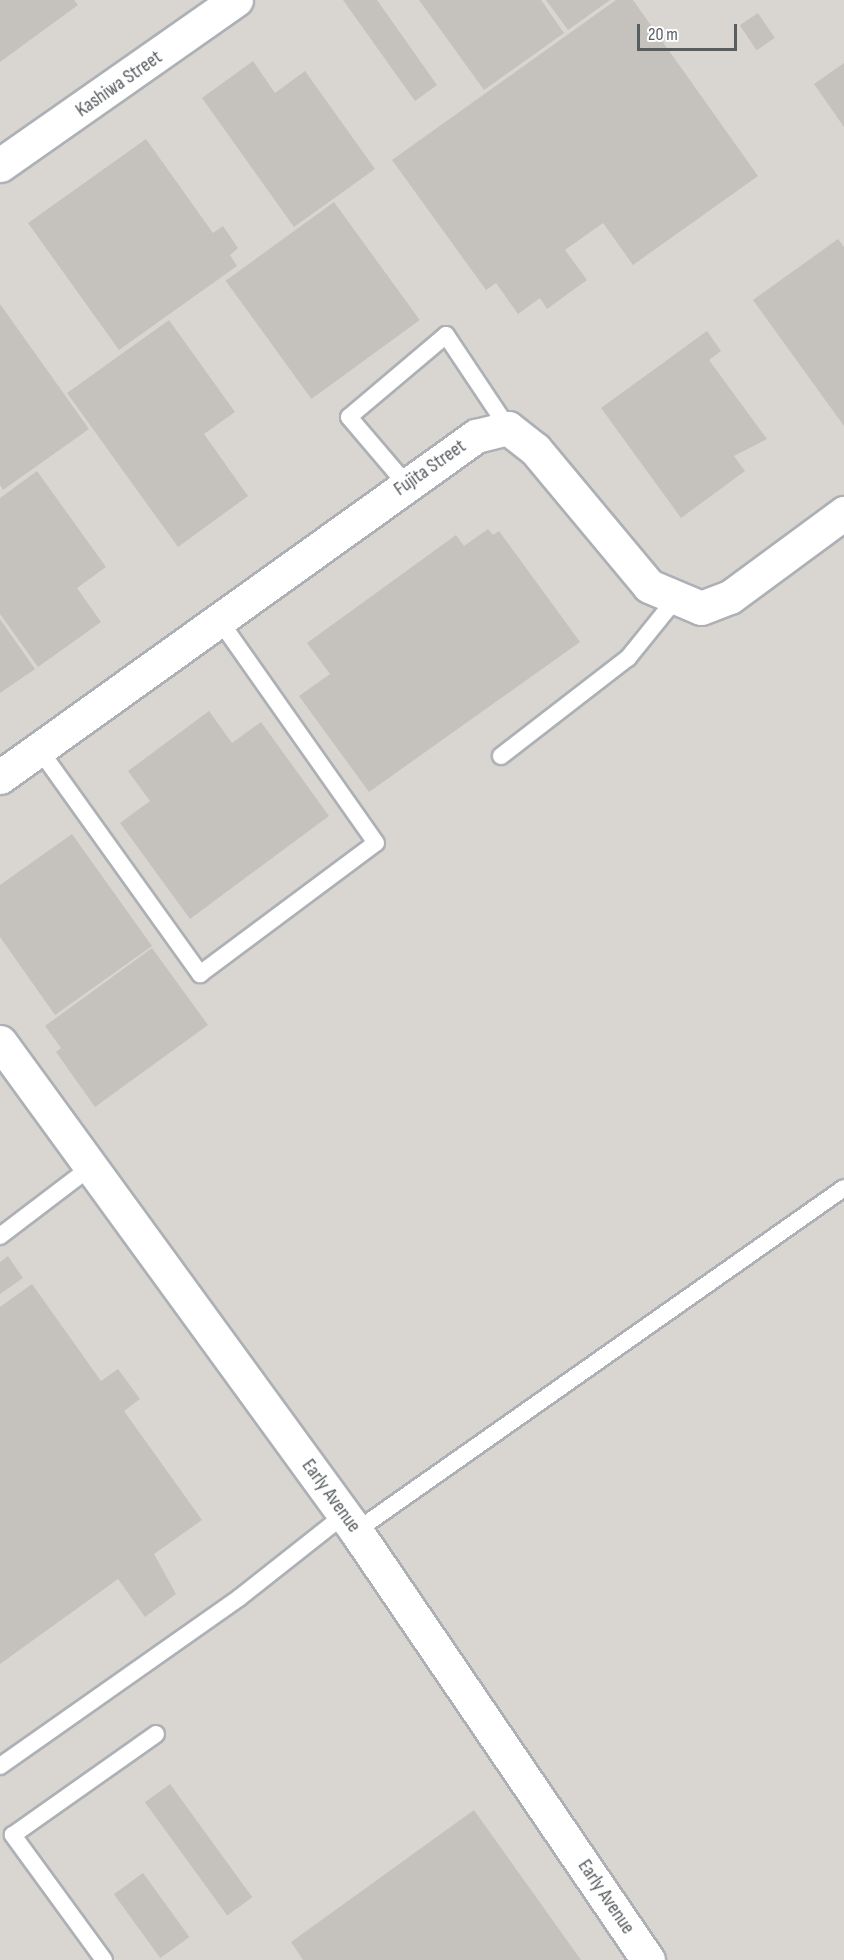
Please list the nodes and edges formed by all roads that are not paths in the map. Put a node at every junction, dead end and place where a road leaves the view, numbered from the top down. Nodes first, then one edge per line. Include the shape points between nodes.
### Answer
1 (236, 0) edge
2 (0, 165) edge
3 (508, 428) junction
4 (405, 484) junction
5 (844, 513) edge
6 (674, 601) junction
7 (219, 621) junction
8 (39, 748) junction
9 (501, 756) dead end
10 (0, 777) edge
11 (0, 1042) edge
12 (91, 1167) junction
13 (844, 1188) edge
14 (0, 1236) edge
15 (350, 1523) junction
16 (156, 1734) dead end
17 (0, 1766) edge
18 (104, 1960) edge
19 (648, 1960) edge

1 - 2 street, Kashiwa Street
3 - 4 street, Fujita Street via 476,436
3 - 4 lane via 446,335 349,417
3 - 6 street via 535,449 649,586
4 - 7 street, Fujita Street
5 - 6 street via 730,597 701,608
6 - 9 lane via 628,658
7 - 8 street, Fujita Street
7 - 8 lane via 376,843 200,974
8 - 10 street, Fujita Street
11 - 12 street, Early Avenue
12 - 14 lane
12 - 15 street, Early Avenue
13 - 15 lane
15 - 17 lane
15 - 19 street, Early Avenue
16 - 18 lane via 13,1835

